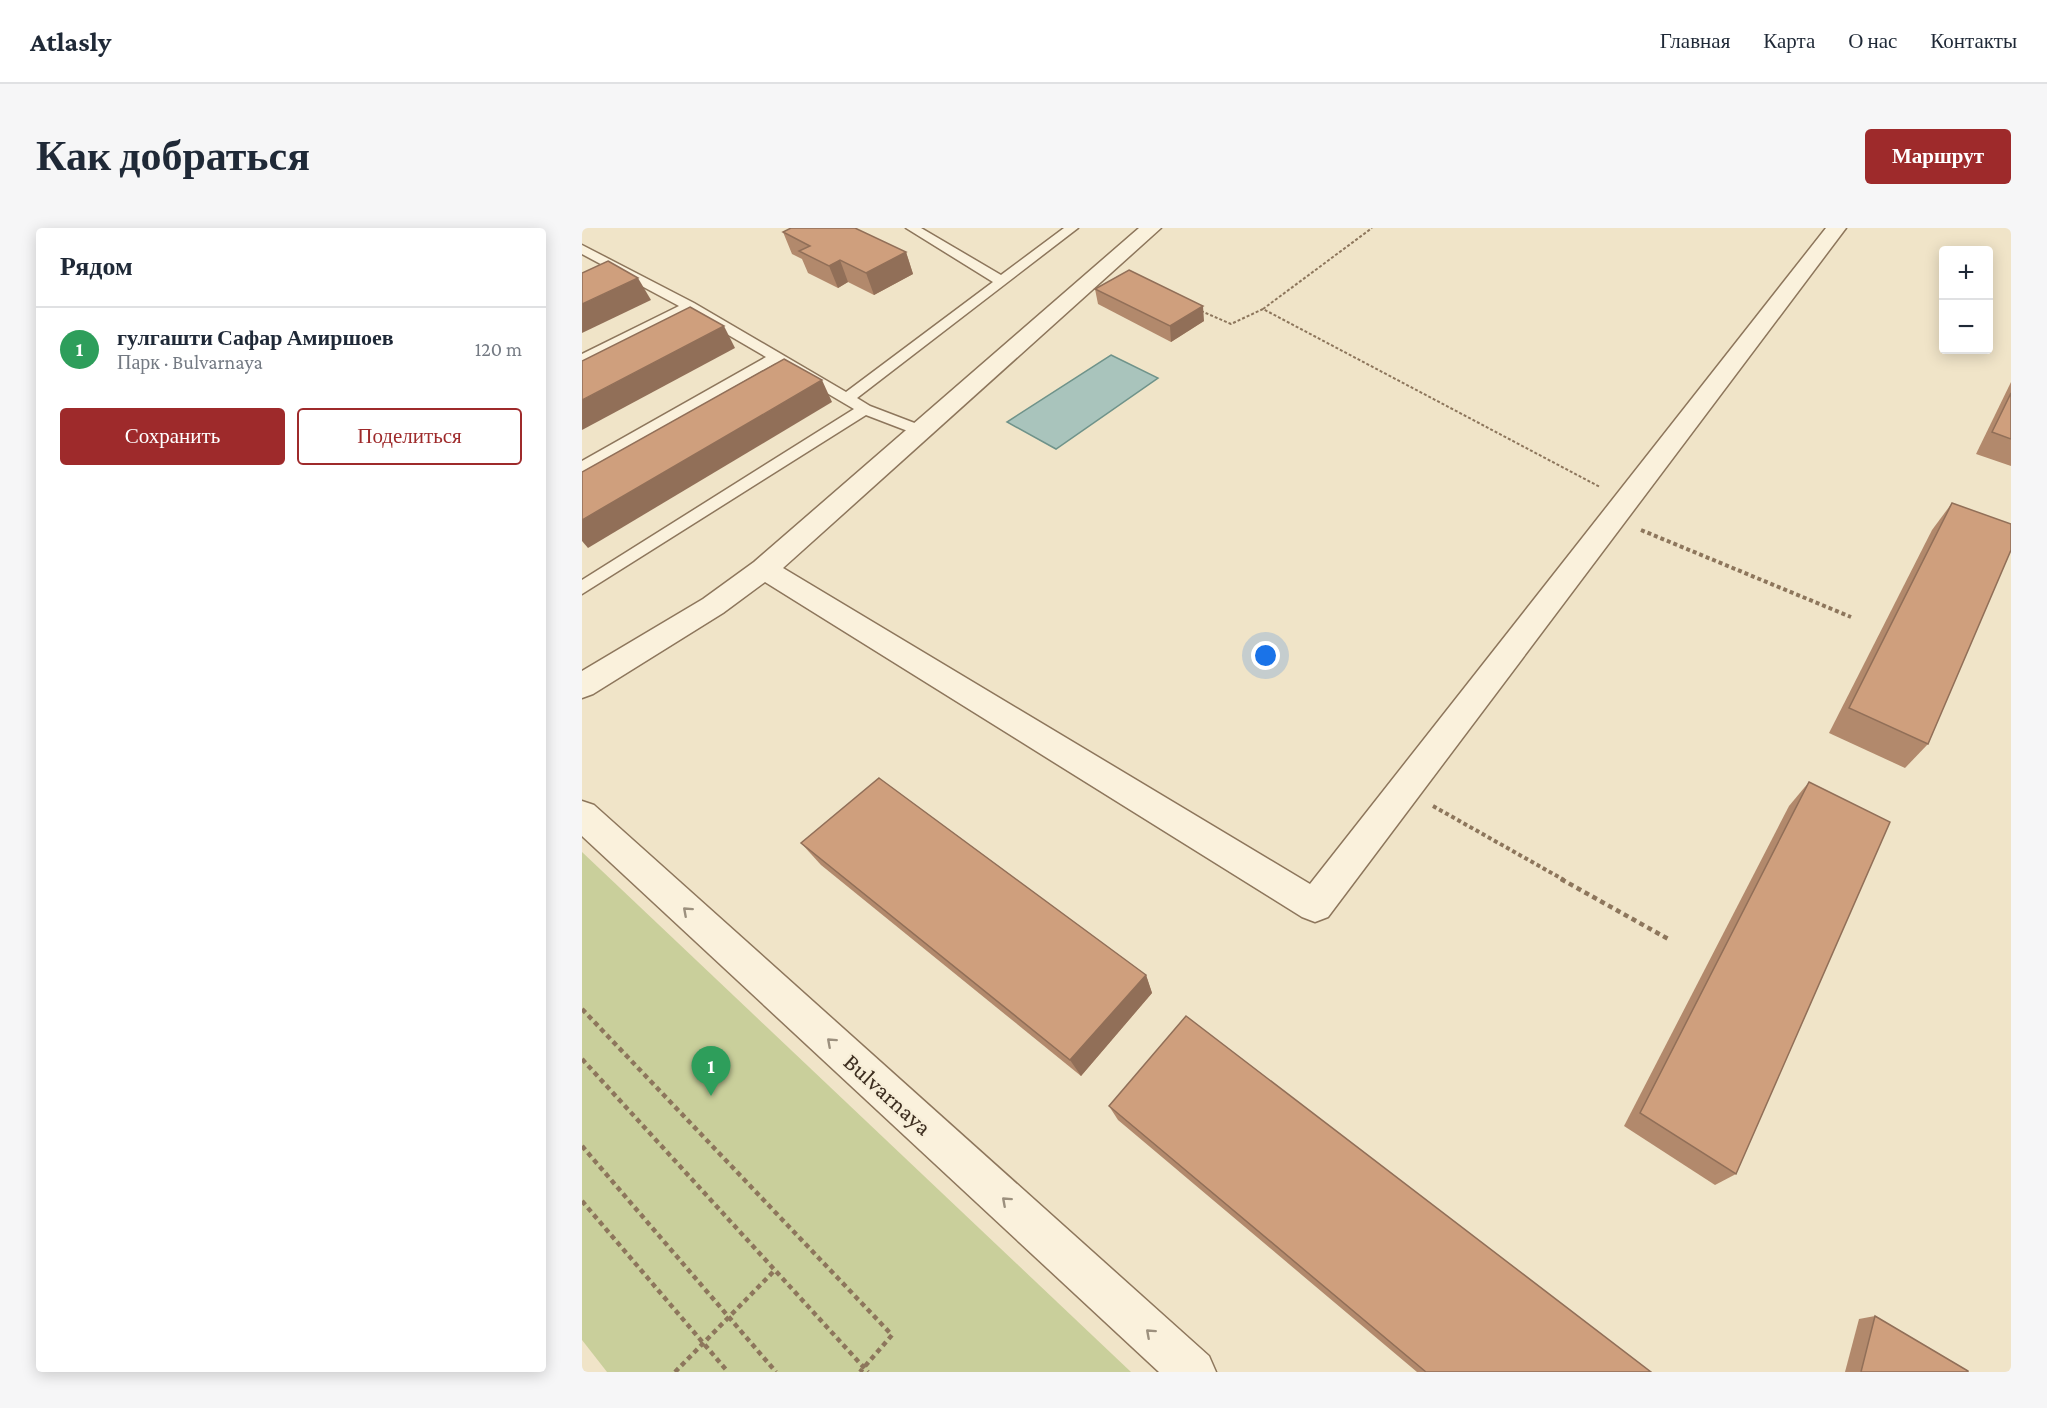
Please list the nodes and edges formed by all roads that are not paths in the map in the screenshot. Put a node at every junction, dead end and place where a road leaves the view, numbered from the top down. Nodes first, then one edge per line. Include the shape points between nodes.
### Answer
1 (912, 228) edge
2 (1072, 228) edge
3 (1151, 228) edge
4 (1836, 228) edge
5 (582, 249) edge
6 (619, 269) junction
7 (601, 278) edge
8 (1002, 281) junction
9 (689, 306) junction
10 (776, 357) junction
11 (582, 360) edge
12 (847, 398) junction
13 (865, 409) junction
14 (920, 430) junction
15 (582, 468) edge
16 (764, 569) junction
17 (582, 588) edge
18 (582, 686) edge
19 (582, 815) edge
20 (1193, 1372) edge

1 - 8 lane
2 - 8 lane
3 - 14 street
4 - 16 street via 1315,906
5 - 6 lane
6 - 7 lane
6 - 9 lane
8 - 12 lane
9 - 10 lane
9 - 11 lane
10 - 12 lane
10 - 15 lane
12 - 13 lane
13 - 14 lane
13 - 17 lane
14 - 16 street
16 - 18 street via 713,606
20 -> 19 street, Bulvarnaya

